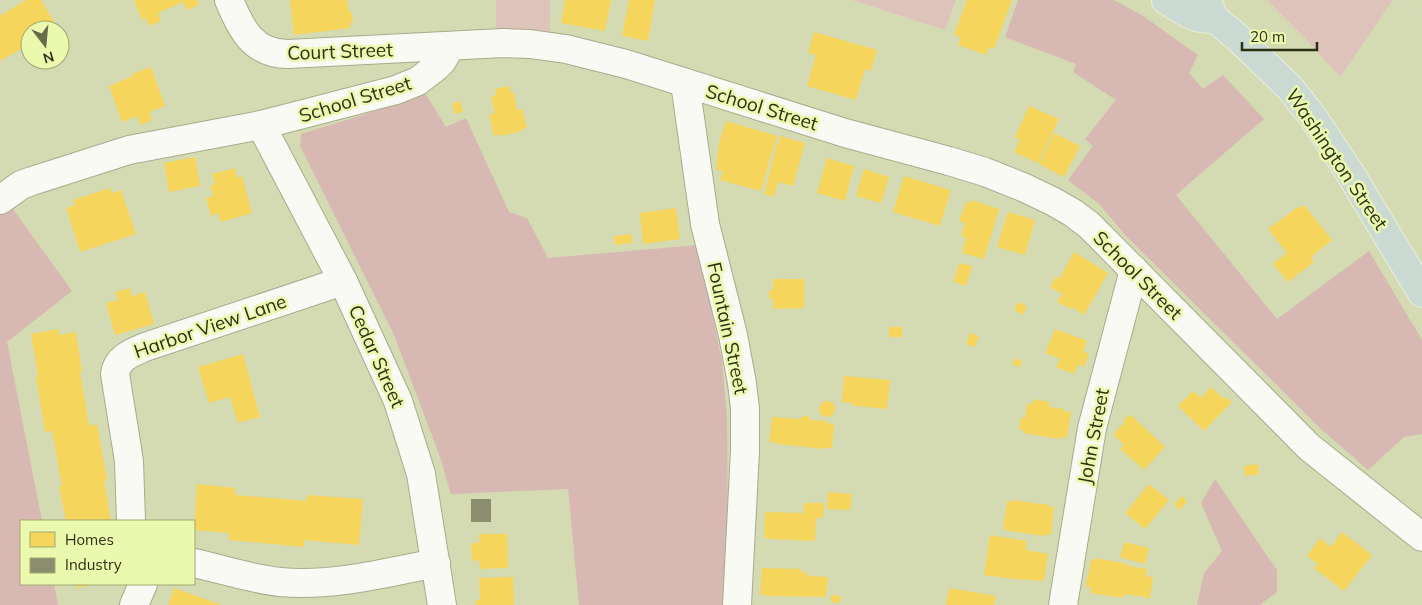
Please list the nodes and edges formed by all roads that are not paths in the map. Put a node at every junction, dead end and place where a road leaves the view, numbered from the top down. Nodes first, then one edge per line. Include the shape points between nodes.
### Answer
1 (229, 0) edge
2 (1166, 0) edge
3 (1209, 9) edge
4 (448, 46) junction
5 (685, 83) junction
6 (261, 125) junction
7 (0, 200) edge
8 (1134, 270) junction
9 (343, 281) junction
10 (1422, 293) edge
11 (131, 520) edge
12 (1422, 537) edge
13 (195, 563) edge
14 (436, 563) junction
15 (143, 585) edge
16 (134, 605) edge
17 (442, 605) edge
18 (737, 605) edge
19 (1063, 605) edge

1 - 4 street, Court Street via 250,37 260,47 274,53
2 - 3 highway, Washington Street via 1204,18
3 - 10 highway, Washington Street via 1294,92 1341,158
4 - 5 street, School Street via 503,43 548,46 626,64
4 - 6 street, School Street via 436,67 407,86
5 - 8 street, School Street via 985,172 1025,188 1089,225
5 - 18 street, Fountain Street via 706,224 733,335 745,409
6 - 7 street, School Street via 129,150 32,181
6 - 9 street, Cedar Street
8 - 12 street, School Street via 1309,447
8 - 19 street, John Street via 1092,428
9 - 11 street, Harbor View Lane via 145,347 119,363 115,374 129,461
9 - 14 street, Cedar Street via 398,401 421,474
13 - 14 street via 268,580 297,582 343,580
14 - 17 street, Cedar Street
15 - 16 street

